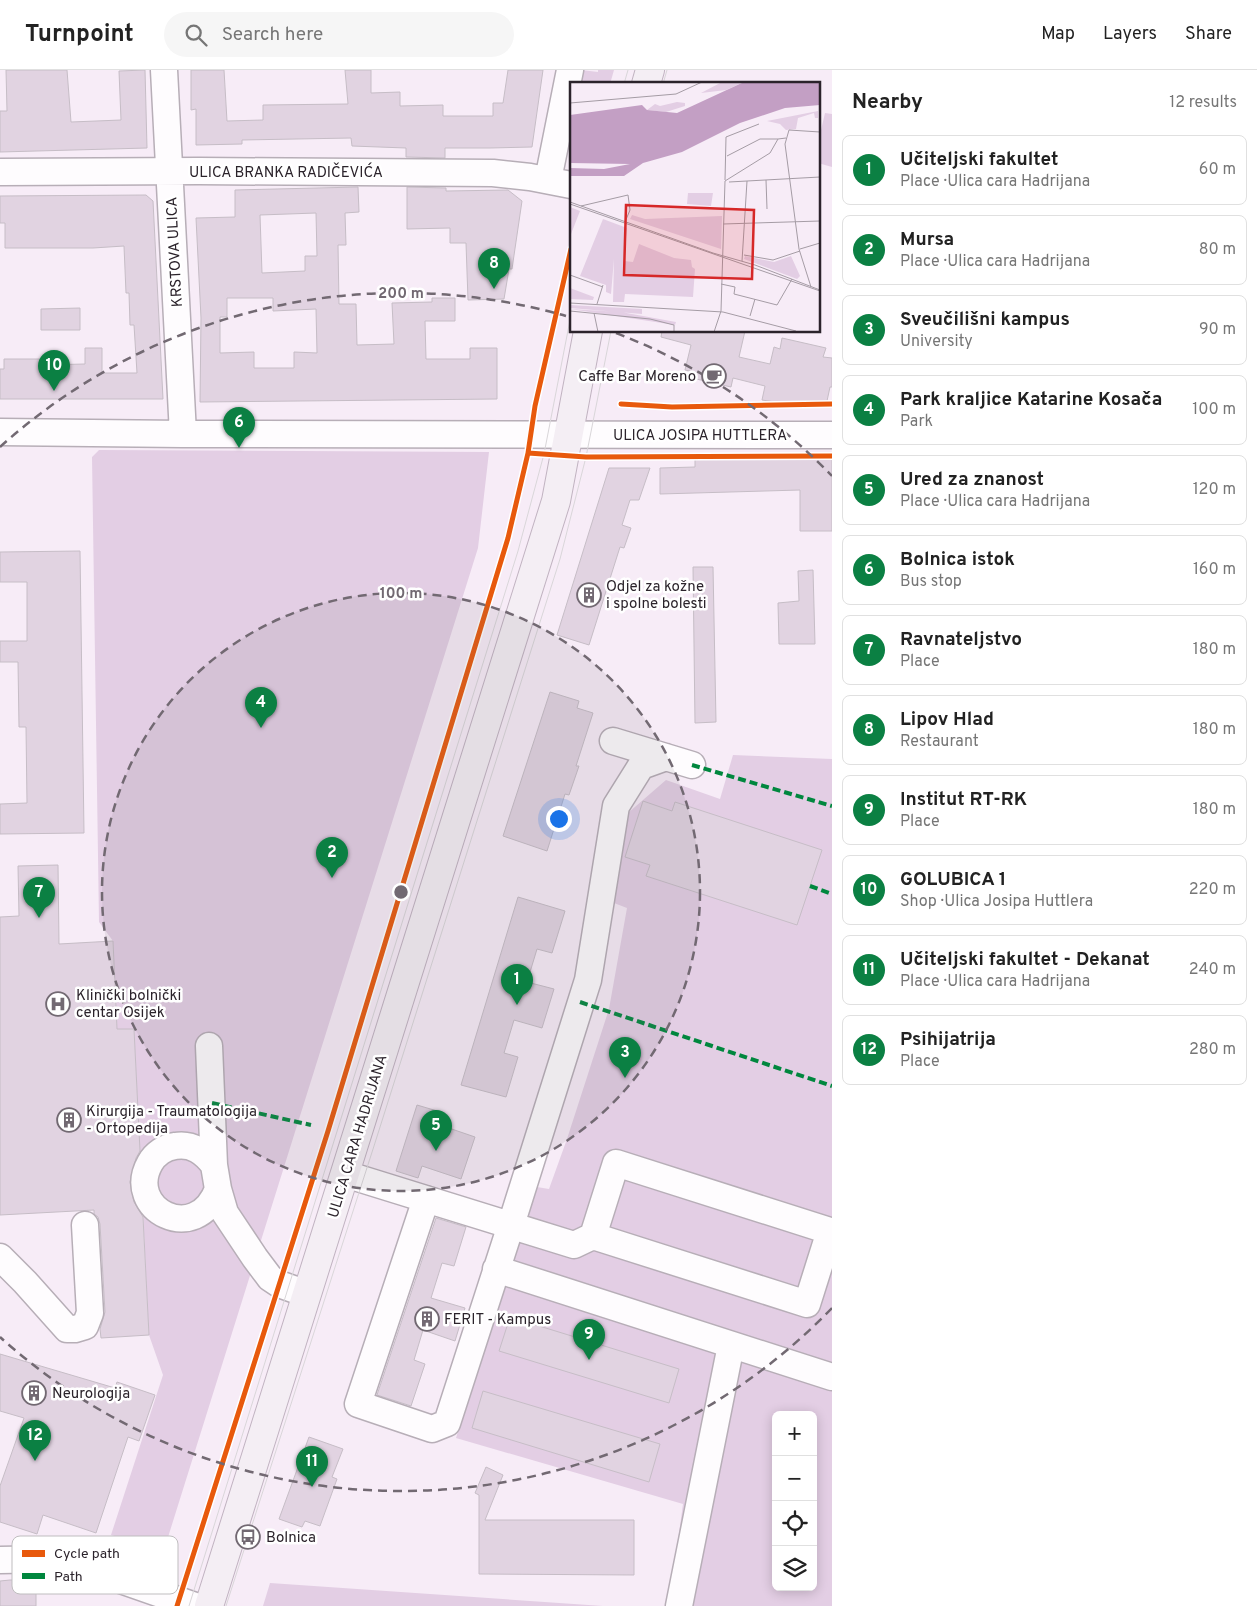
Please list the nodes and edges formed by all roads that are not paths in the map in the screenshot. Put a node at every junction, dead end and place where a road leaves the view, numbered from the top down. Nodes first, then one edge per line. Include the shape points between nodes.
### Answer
1 (164, 70) edge
2 (570, 70) edge
3 (0, 172) edge
4 (169, 172) junction
5 (560, 183) edge
6 (588, 332) edge
7 (0, 432) edge
8 (183, 434) junction
9 (568, 435) junction
10 (832, 436) edge
11 (613, 741) dead end
12 (666, 757) junction
13 (692, 764) dead end
14 (209, 1046) dead end
15 (345, 1174) junction
16 (426, 1199) junction
17 (85, 1225) dead end
18 (511, 1225) junction
19 (593, 1236) junction
20 (0, 1257) edge
21 (496, 1269) junction
22 (12, 1282) edge
23 (307, 1294) junction
24 (731, 1345) junction
25 (832, 1377) edge
26 (161, 1594) edge
27 (195, 1606) edge
28 (209, 1606) edge
29 (679, 1606) edge

1 - 4 street, KRSTOVA ULICA
2 - 5 street
3 - 4 street, ULICA BRANKA RADIČEVIĆA
4 - 5 street, ULICA BRANKA RADIČEVIĆA via 492,173
4 - 8 street, KRSTOVA ULICA
6 - 9 main road, ULICA CARA HADRIJANA
7 - 8 street
8 - 9 street, ULICA JOSIPA HUTTLERA
9 - 10 street, ULICA JOSIPA HUTTLERA
9 - 15 main road, ULICA CARA HADRIJANA via 556,501
11 - 12 street
12 - 13 street
12 - 18 street via 641,766 616,806 588,980
14 - 23 street via 216,1177 225,1213 264,1270 279,1284
15 - 16 street
15 - 23 main road, ULICA CARA HADRIJANA
16 - 18 street
16 - 21 street via 358,1404 432,1429 447,1423
17 - 22 street via 90,1313 85,1326 67,1329
18 - 19 street via 574,1245
18 - 21 street
19 - 19 street via 616,1163 830,1231 807,1304
20 - 22 street
21 - 24 street
23 - 28 main road, ULICA CARA HADRIJANA
24 - 25 street
24 - 29 street
26 - 27 street

